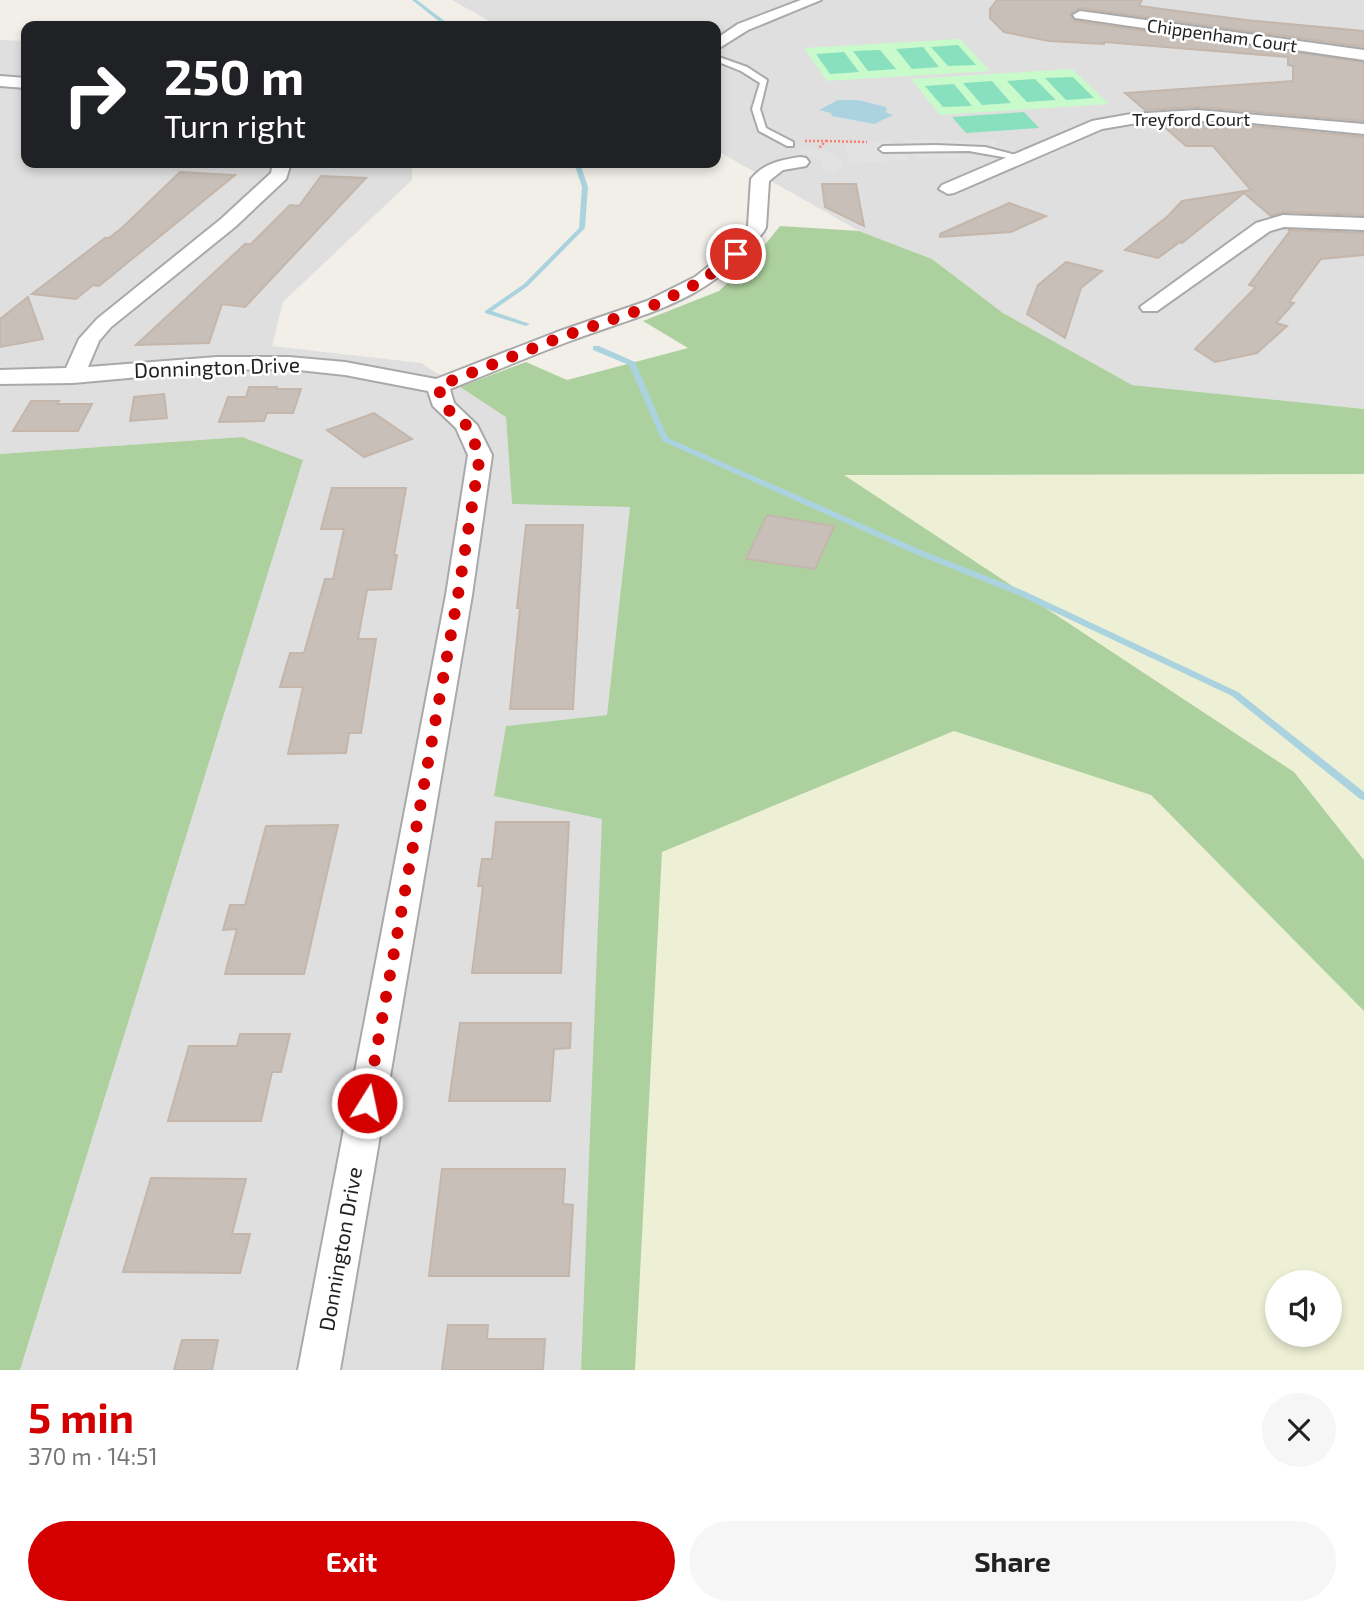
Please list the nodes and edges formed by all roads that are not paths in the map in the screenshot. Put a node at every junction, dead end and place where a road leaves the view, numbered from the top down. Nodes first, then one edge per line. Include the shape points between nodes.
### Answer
1 (814, 0) edge
2 (1080, 15) dead end
3 (721, 42) edge
4 (1364, 55) edge
5 (721, 60) edge
6 (0, 81) edge
7 (21, 83) edge
8 (1364, 129) edge
9 (790, 144) dead end
10 (883, 149) dead end
11 (1020, 157) junction
12 (800, 162) dead end
13 (281, 168) edge
14 (948, 189) dead end
15 (1364, 224) edge
16 (1150, 307) dead end
17 (74, 376) junction
18 (0, 377) edge
19 (438, 386) junction
20 (319, 1370) edge

1 - 3 street via 744,27
2 - 4 street, Chippenham Court
5 - 9 lane via 764,82 756,109 762,129
6 - 7 street
8 - 11 street, Treyford Court via 1150,116 1098,125
10 - 11 lane via 969,146
11 - 14 street, Treyford Court
12 - 19 street via 778,166 760,179 757,227 736,254 702,281 654,305
13 - 17 street via 280,176 104,323 89,339
15 - 16 street via 1283,221 1263,227
17 - 18 street, Donnington Drive
17 - 19 street, Donnington Drive via 289,363 325,365
19 - 20 street, Donnington Drive via 444,406 466,425 480,455

